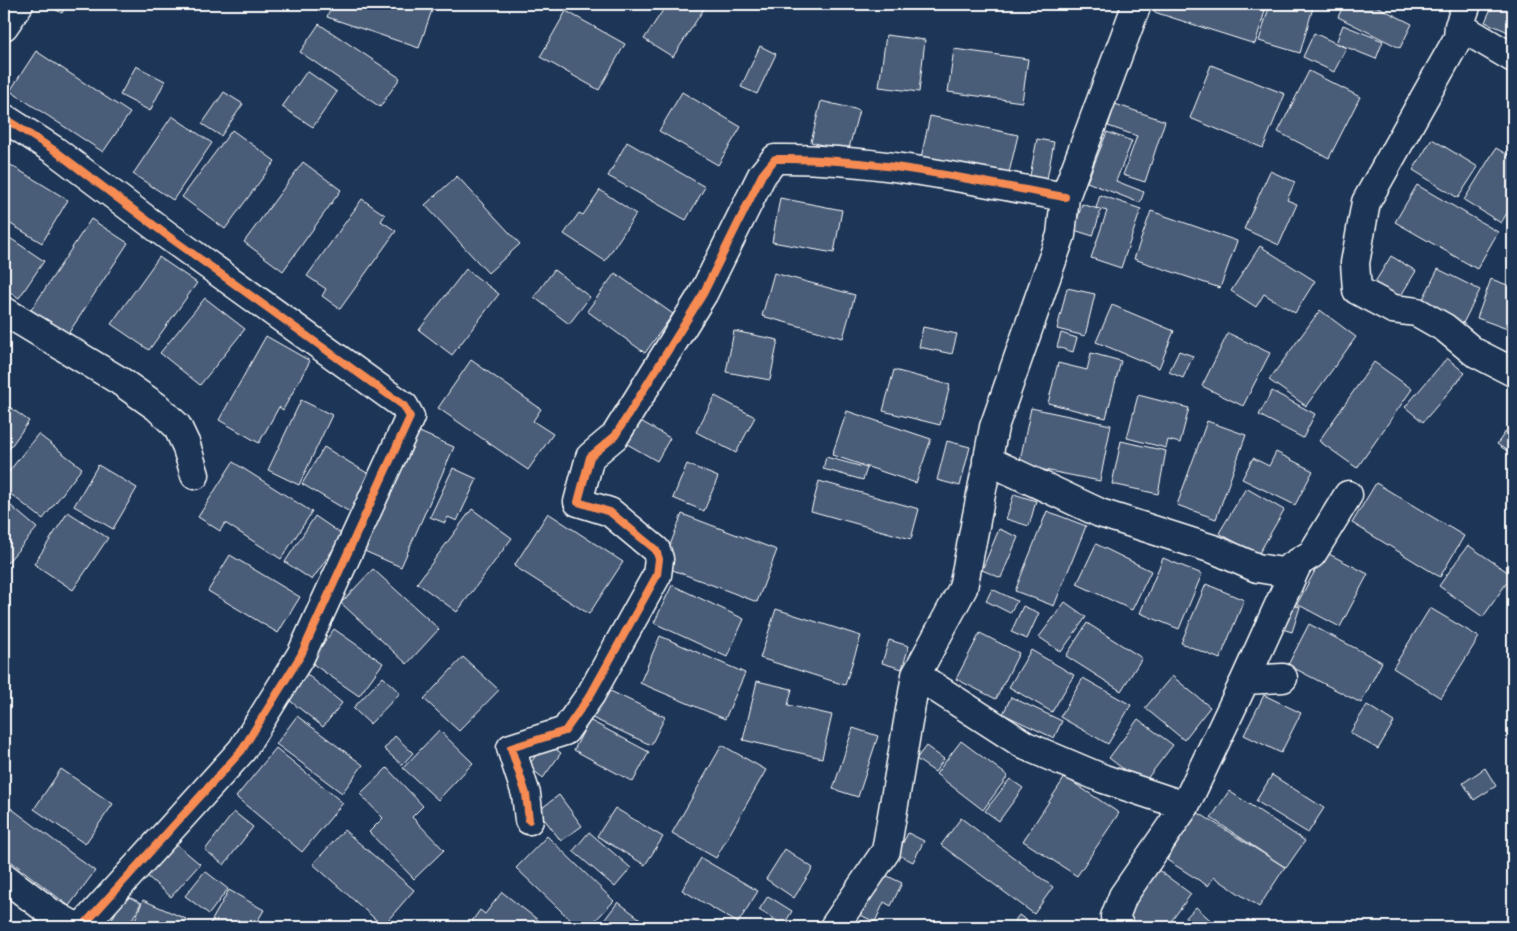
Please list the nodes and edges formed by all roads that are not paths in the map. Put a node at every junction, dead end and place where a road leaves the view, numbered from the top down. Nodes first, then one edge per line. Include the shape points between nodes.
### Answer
1 (19, 4) edge
2 (1137, 4) edge
3 (1463, 15) edge
4 (4, 26) edge
5 (1513, 58) edge
6 (4, 118) edge
7 (1065, 197) junction
8 (4, 311) edge
9 (1513, 372) edge
10 (986, 460) junction
11 (195, 475) dead end
12 (1348, 495) dead end
13 (1297, 565) junction
14 (916, 676) junction
15 (1283, 678) dead end
16 (1245, 680) junction
17 (1185, 806) junction
18 (530, 820) dead end
19 (4, 877) edge
20 (44, 920) edge
21 (76, 927) edge
22 (82, 927) edge
23 (834, 927) edge
24 (1120, 927) edge

1 - 4 street
2 - 7 street
3 - 5 street
3 - 9 street via 1458,38 1366,202 1356,263 1358,290 1392,308 1416,312 1445,328 1474,352
6 - 22 street via 54,150 404,406 410,417 301,655 242,750
7 - 10 street via 1061,235 994,427
7 - 18 street via 879,164 812,158 775,159 762,175 703,294 666,355 615,436 590,457 578,502 610,512 656,550 659,559 657,574 591,694 565,731 511,748 526,794
8 - 11 street via 158,407 177,426
10 - 13 street via 1100,513 1216,550 1257,568 1283,572
10 - 14 street via 963,588
12 - 13 street via 1312,554
13 - 16 street
14 - 17 street via 1026,746 1104,779
14 - 23 street via 886,851
15 - 16 street
16 - 17 street
17 - 24 street via 1123,896 1115,918
19 - 20 street
20 - 21 street

